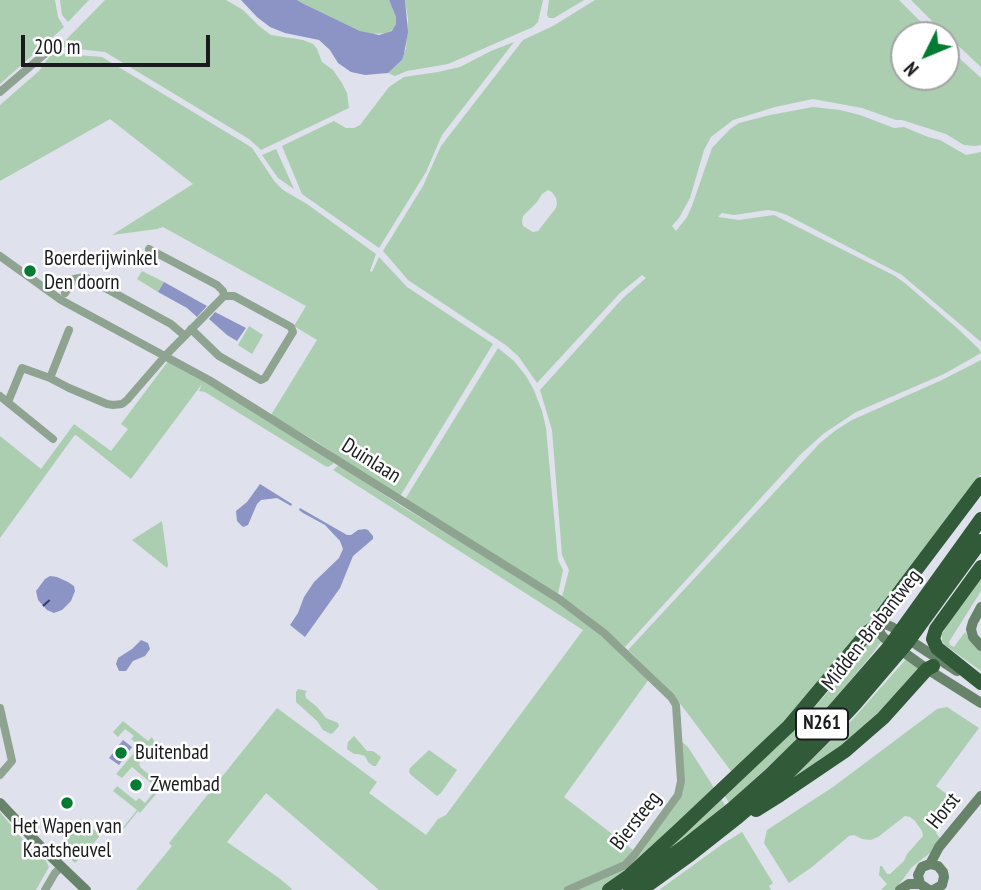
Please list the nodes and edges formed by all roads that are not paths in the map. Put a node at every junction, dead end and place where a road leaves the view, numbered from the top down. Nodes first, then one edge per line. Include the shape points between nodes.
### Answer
1 (47, 52) dead end
2 (0, 92) edge
3 (149, 249) dead end
4 (0, 256) edge
5 (65, 293) dead end
6 (224, 296) junction
7 (69, 330) dead end
8 (188, 333) junction
9 (166, 355) junction
10 (50, 378) junction
11 (0, 396) edge
12 (8, 402) junction
13 (52, 439) dead end
14 (981, 484) edge
15 (981, 519) edge
16 (981, 541) edge
17 (981, 567) edge
18 (981, 607) edge
19 (886, 631) junction
20 (981, 646) edge
21 (913, 651) junction
22 (930, 668) junction
23 (981, 683) edge
24 (981, 704) edge
25 (0, 708) edge
26 (678, 737) joint
27 (0, 775) edge
28 (981, 796) edge
29 (0, 803) edge
30 (738, 817) junction
31 (934, 865) junction
32 (61, 867) junction
33 (926, 887) edge
34 (45, 890) edge
35 (86, 890) edge
36 (568, 890) edge
37 (609, 890) edge
38 (622, 890) edge
39 (641, 890) edge

1 - 2 street
3 - 6 street via 217,285
4 - 9 street, Duinlaan via 61,300
5 - 8 street via 74,279 85,278
6 - 8 street
6 - 8 street via 234,296 291,327 293,332 265,378 260,380
7 - 10 street
8 - 9 street
9 - 10 street via 122,404 113,405
9 - 26 street, Duinlaan via 578,612 671,697 676,705
10 - 12 street via 22,368
11 - 12 street
12 - 13 street
14 - 19 highway, N261 via 882,615
15 - 38 highway, Midden-Brabantweg / N261 via 889,647 821,725 733,808
16 - 30 highway, Midden-Brabantweg / N261 via 925,620 855,704
17 - 23 highway via 933,639 937,648
18 - 20 street via 971,629
19 - 21 street
19 - 37 highway, N261 via 868,632 789,726
21 - 22 street
21 - 23 street
22 - 24 street
22 - 30 highway, N261 via 845,751 761,807
25 - 27 street via 12,761
26 - 36 street, Biersteeg via 680,789 659,822 625,865
28 - 31 street, Horst via 937,850
29 - 32 street
30 - 39 highway, Midden-Brabantweg / N261
31 - 33 street, Horst via 919,871
31 - 33 street via 943,872 944,881
32 - 34 street
32 - 35 street

